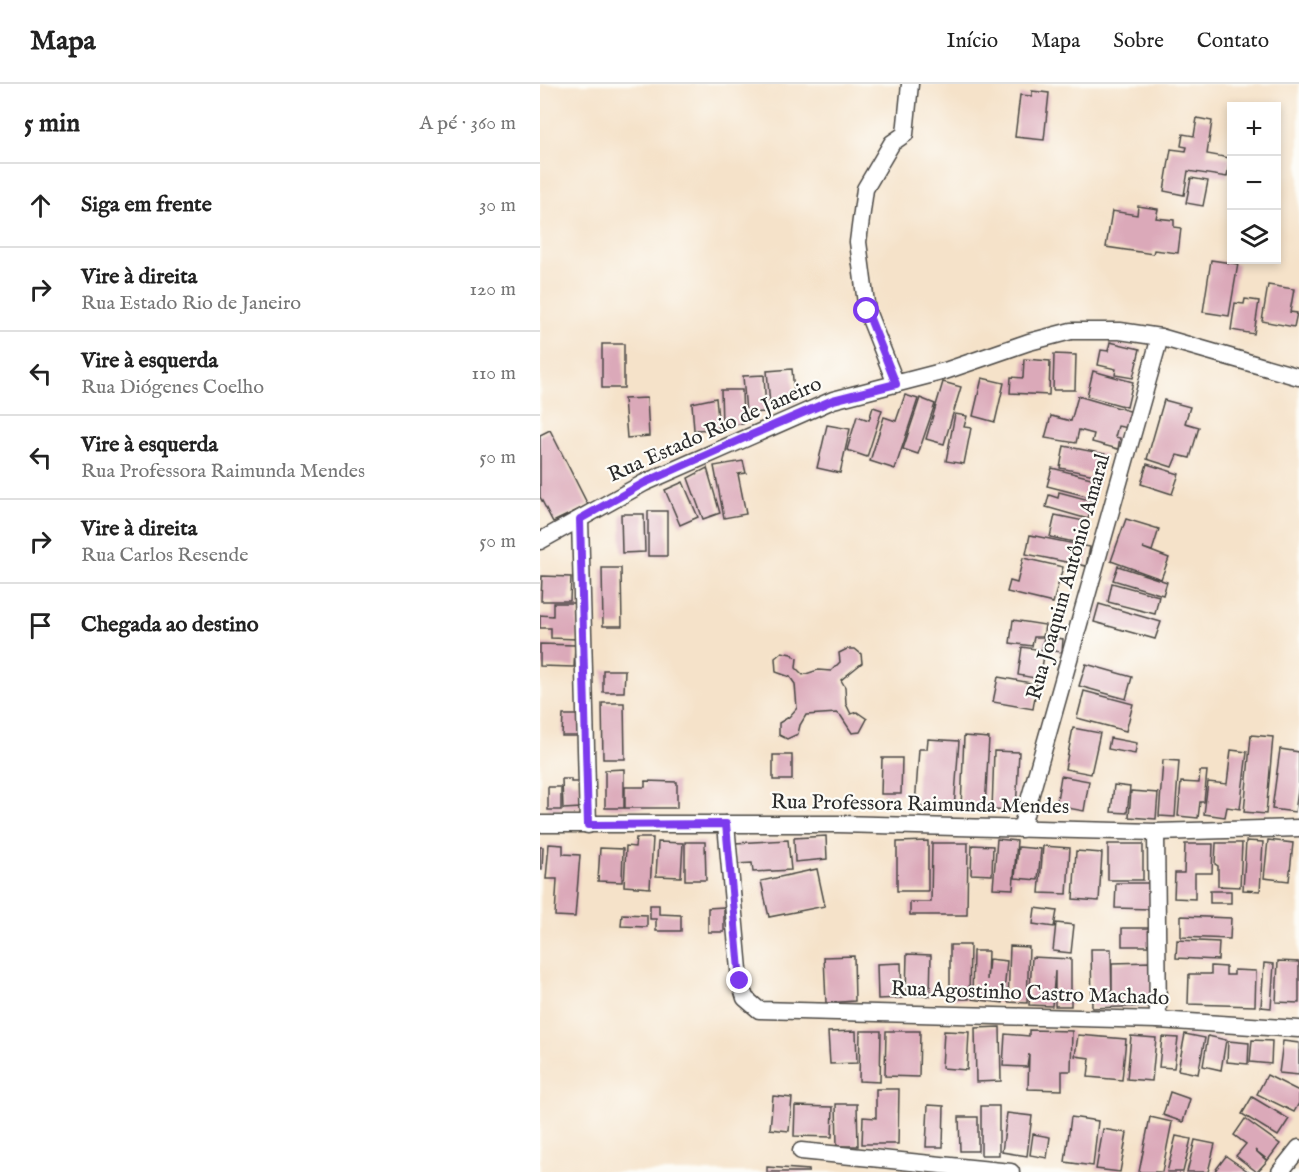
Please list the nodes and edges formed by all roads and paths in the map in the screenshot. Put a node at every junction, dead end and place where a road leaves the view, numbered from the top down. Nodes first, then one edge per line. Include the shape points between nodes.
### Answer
1 (910, 84) edge
2 (1160, 337) junction
3 (1299, 377) edge
4 (896, 384) junction
5 (580, 519) junction
6 (540, 541) edge
7 (540, 824) edge
8 (726, 824) junction
9 (588, 825) junction
10 (1299, 828) edge
11 (1021, 829) junction
12 (1156, 832) junction
13 (1158, 1020) junction
14 (1299, 1029) edge
15 (1299, 1148) edge
16 (801, 1151) dead end
17 (1011, 1172) edge
18 (1280, 1172) edge

1 - 4 street via 905,134 892,143 865,189 858,242 867,311
2 - 3 street, Rua Estado Rio de Janeiro
2 - 4 street, Rua Estado Rio de Janeiro via 1120,331 1071,331
2 - 11 street, Rua Joaquim Antônio Amaral
4 - 5 street, Rua Estado Rio de Janeiro via 833,400 752,434 644,483
5 - 6 street, Rua Estado Rio de Janeiro
5 - 9 street
7 - 9 street, Rua Professora Raimunda Mendes
8 - 9 street, Rua Professora Raimunda Mendes
8 - 11 street, Rua Professora Raimunda Mendes
8 - 13 street, Rua Agostinho Castro Machado via 740,981 745,998 759,1010
10 - 12 street, Rua Professora Raimunda Mendes
11 - 12 street, Rua Professora Raimunda Mendes
12 - 13 street
13 - 14 street, Rua Agostinho Castro Machado
15 - 18 street
16 - 17 street

